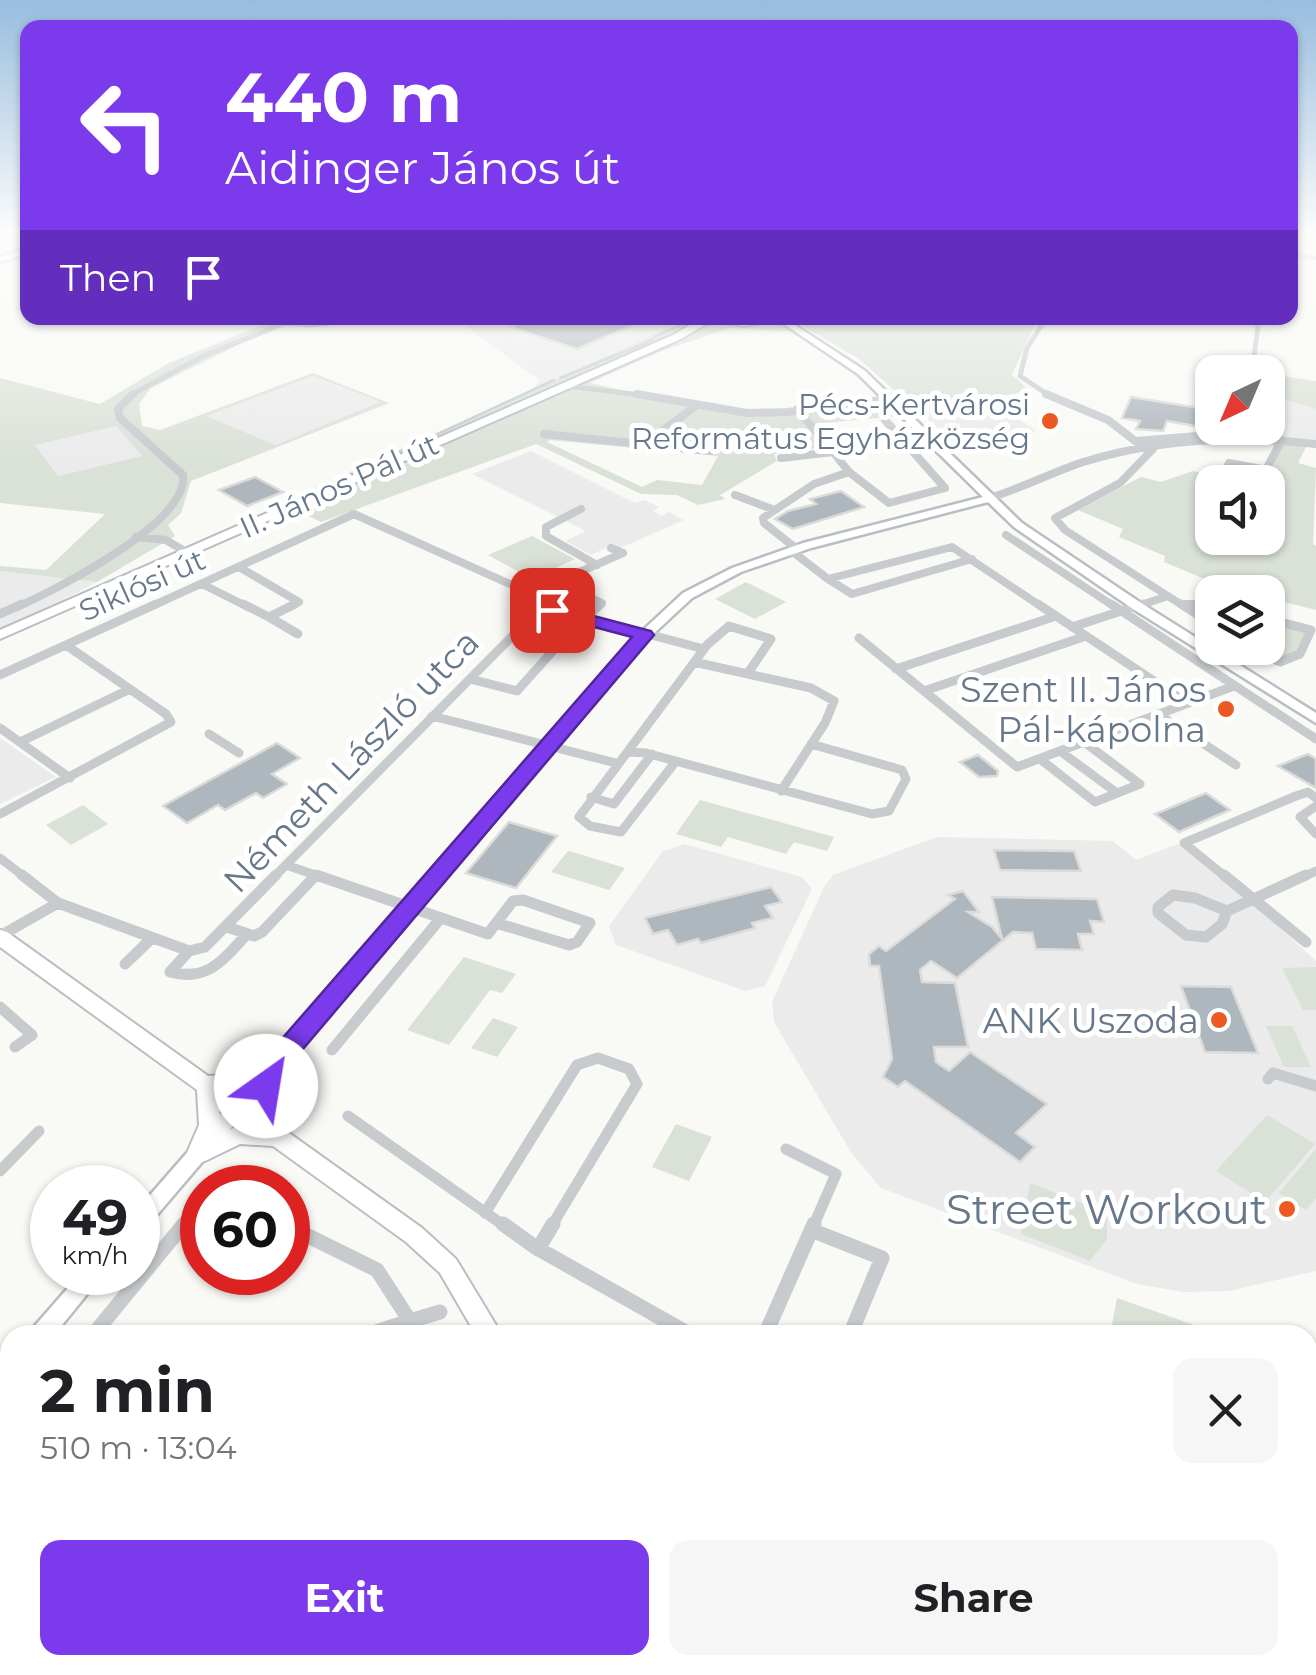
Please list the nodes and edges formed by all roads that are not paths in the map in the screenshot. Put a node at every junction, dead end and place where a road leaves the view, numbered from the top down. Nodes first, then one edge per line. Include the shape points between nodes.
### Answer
1 (280, 325) edge
2 (698, 325) edge
3 (722, 325) edge
4 (773, 325) edge
5 (789, 325) edge
6 (1041, 325) edge
7 (1258, 325) edge
8 (678, 337) junction
9 (810, 337) junction
10 (1254, 355) edge
11 (566, 386) junction
12 (890, 399) junction
13 (697, 405) junction
14 (844, 405) junction
15 (798, 409) junction
16 (908, 416) junction
17 (885, 420) dead end
18 (1129, 423) dead end
19 (544, 434) dead end
20 (1195, 440) edge
21 (1285, 440) edge
22 (645, 444) junction
23 (1316, 444) edge
24 (1149, 446) junction
25 (710, 451) dead end
26 (833, 452) junction
27 (781, 458) dead end
28 (849, 472) junction
29 (735, 495) dead end
30 (987, 499) junction
31 (581, 509) dead end
32 (772, 509) junction
33 (950, 509) junction
34 (1003, 513) junction
35 (1006, 535) dead end
36 (135, 538) junction
37 (611, 548) dead end
38 (796, 551) junction
39 (186, 552) junction
40 (972, 558) junction
41 (597, 565) junction
42 (238, 566) junction
43 (828, 580) junction
44 (556, 582) junction
45 (202, 584) junction
46 (529, 594) junction
47 (1168, 596) junction
48 (1181, 604) junction
49 (1195, 604) edge
50 (542, 606) junction
51 (1136, 606) junction
52 (1120, 612) junction
53 (1195, 613) edge
54 (0, 614) edge
55 (1056, 616) junction
56 (269, 617) junction
57 (584, 619) junction
58 (524, 623) junction
59 (1285, 623) edge
60 (1072, 627) junction
61 (298, 634) dead end
62 (0, 635) edge
63 (644, 635) junction
64 (1086, 636) junction
65 (859, 638) dead end
66 (66, 644) junction
67 (704, 650) junction
68 (1285, 660) edge
69 (694, 662) junction
70 (896, 668) junction
71 (748, 673) junction
72 (0, 675) edge
73 (470, 680) junction
74 (1234, 686) junction
75 (130, 689) junction
76 (924, 691) junction
77 (1187, 703) junction
78 (1158, 714) junction
79 (432, 716) junction
80 (1316, 719) edge
81 (0, 728) edge
82 (208, 734) dead end
83 (1316, 738) edge
84 (20, 742) junction
85 (1084, 742) junction
86 (811, 744) junction
87 (551, 746) junction
88 (1060, 751) junction
89 (628, 752) junction
90 (239, 753) dead end
91 (652, 754) junction
92 (1040, 758) junction
93 (676, 761) junction
94 (616, 763) junction
95 (1236, 766) dead end
96 (70, 778) junction
97 (782, 790) junction
98 (1116, 793) junction
99 (590, 797) junction
100 (1316, 798) edge
101 (1316, 806) edge
102 (0, 814) edge
103 (1316, 834) edge
104 (288, 843) dead end
105 (303, 848) junction
106 (0, 858) edge
107 (286, 865) junction
108 (1316, 871) edge
109 (316, 875) junction
110 (1254, 899) junction
111 (58, 903) junction
112 (409, 905) junction
113 (1227, 911) junction
114 (440, 919) junction
115 (496, 923) junction
116 (226, 927) junction
117 (247, 934) junction
118 (0, 936) edge
119 (152, 938) junction
120 (1306, 942) dead end
121 (189, 950) junction
122 (125, 964) dead end
123 (2, 1013) edge
124 (15, 1046) dead end
125 (332, 1050) dead end
126 (270, 1071) junction
127 (1268, 1078) dead end
128 (208, 1084) junction
129 (1316, 1086) edge
130 (239, 1107) junction
131 (348, 1116) dead end
132 (39, 1131) dead end
133 (283, 1138) junction
134 (786, 1149) dead end
135 (197, 1155) junction
136 (0, 1171) edge
137 (160, 1198) edge
138 (485, 1214) junction
139 (180, 1229) edge
140 (811, 1230) junction
141 (310, 1237) edge
142 (538, 1249) junction
143 (75, 1295) edge
144 (440, 1312) dead end
145 (410, 1321) junction
146 (50, 1325) edge
147 (101, 1325) edge
148 (398, 1325) edge
149 (484, 1325) edge
150 (673, 1325) edge
151 (770, 1325) edge
152 (854, 1325) edge

1 - 36 street via 177,369 130,394 118,409 185,482 167,512
2 - 8 main road
3 - 8 main road
4 - 9 street
5 - 9 street
6 - 24 street via 1026,348 1020,376
7 - 10 street
8 - 11 main road, II. János Pál út
9 - 12 street
11 - 13 street via 627,389
11 - 39 main road, II. János Pál út
12 - 14 street
12 - 16 street
13 - 15 street via 754,413
13 - 22 street
14 - 15 street
14 - 16 street
15 - 26 street
16 - 30 street
17 - 28 street via 945,488 889,503 862,489
18 - 24 street
19 - 22 street
20 - 24 street
21 - 23 street
22 - 25 street
24 - 30 street via 1093,459
24 - 47 street via 1120,483 1056,520
26 - 27 street
26 - 28 street
28 - 32 street
29 - 32 street
30 - 33 street
30 - 34 street
31 - 41 street via 546,526 546,536
32 - 38 street via 764,523
33 - 34 street
33 - 38 street
34 - 51 street
35 - 52 street
36 - 39 street via 166,540
36 - 54 street via 78,578
37 - 41 street via 622,554
38 - 43 street
38 - 63 street via 702,586
39 - 62 main road, II. János Pál út
40 - 43 street via 944,546
40 - 43 street via 852,594
40 - 55 street
41 - 44 street
42 - 45 street, Siklósi út
42 - 46 street, Siklósi út via 358,514
42 - 56 street via 299,602
44 - 46 street
44 - 57 street via 602,603
45 - 56 street
45 - 66 street, Siklósi út
46 - 50 street
47 - 48 street
47 - 51 street
48 - 49 street
48 - 53 street
50 - 57 street
50 - 58 street, Németh László utca
51 - 52 street
51 - 80 street
52 - 60 street
52 - 74 street
55 - 60 street
55 - 70 street
56 - 61 street
57 - 63 street
58 - 73 street, Németh László utca
58 - 73 street via 568,634 517,690
59 - 68 street via 1311,630 1300,654
60 - 64 street
63 - 67 street
63 - 87 street
64 - 76 street
64 - 77 street
65 - 70 street
66 - 72 street, Siklósi út
66 - 75 street
67 - 69 street
67 - 71 street via 720,630 736,625 771,640
69 - 71 street
69 - 89 street
70 - 76 street
71 - 86 street via 830,696 832,710
73 - 79 street, Németh László utca
74 - 77 street
74 - 83 street
75 - 84 street
75 - 96 street via 170,722
76 - 92 street via 1018,766
77 - 78 street
78 - 85 street
78 - 95 street
79 - 87 street
79 - 105 street, Németh László utca
81 - 84 street
82 - 90 street
84 - 96 street
85 - 88 street
85 - 98 street via 1140,784
86 - 97 street
86 - 97 street via 902,770 906,779 890,810 872,814
87 - 94 street
87 - 112 street
88 - 92 street
88 - 98 street
89 - 91 street
89 - 94 street
91 - 93 street
91 - 99 street via 614,804
92 - 98 street via 1095,802
93 - 97 street
93 - 99 street via 621,832 581,821
94 - 99 street
96 - 102 street
100 - 110 street via 1308,792 1296,796 1184,843
101 - 103 street via 1300,816
104 - 105 street
105 - 107 street, Németh László utca
106 - 111 street
107 - 109 street
107 - 116 street, Németh László utca
108 - 110 street
109 - 112 street
109 - 117 street via 262,932
110 - 113 street
110 - 120 street
111 - 118 street
111 - 119 street
112 - 114 street
112 - 126 street
113 - 113 street via 1184,895 1158,907 1161,919 1199,938 1220,931
114 - 115 street via 488,934
114 - 125 street
115 - 115 street via 569,945 590,923 523,900 512,902
116 - 117 street
116 - 121 street, Németh László utca via 206,947
117 - 121 street via 207,976 191,980 170,972
118 - 128 main road
119 - 121 street
119 - 122 street
123 - 124 street via 32,1035
126 - 128 main road
126 - 130 street
126 - 133 main road via 266,1106
127 - 129 street via 1273,1072
128 - 130 main road
128 - 135 main road via 210,1125
130 - 133 main road
130 - 135 street
131 - 138 street
132 - 136 street
133 - 135 main road via 238,1135
133 - 149 main road via 430,1249
134 - 140 street via 836,1174
135 - 137 street
138 - 142 street
138 - 142 street via 578,1065 598,1058 629,1069 637,1084
139 - 147 street
140 - 151 street
140 - 152 street via 882,1258
141 - 145 street via 377,1270
142 - 150 street
143 - 146 street
144 - 145 street
145 - 148 street

